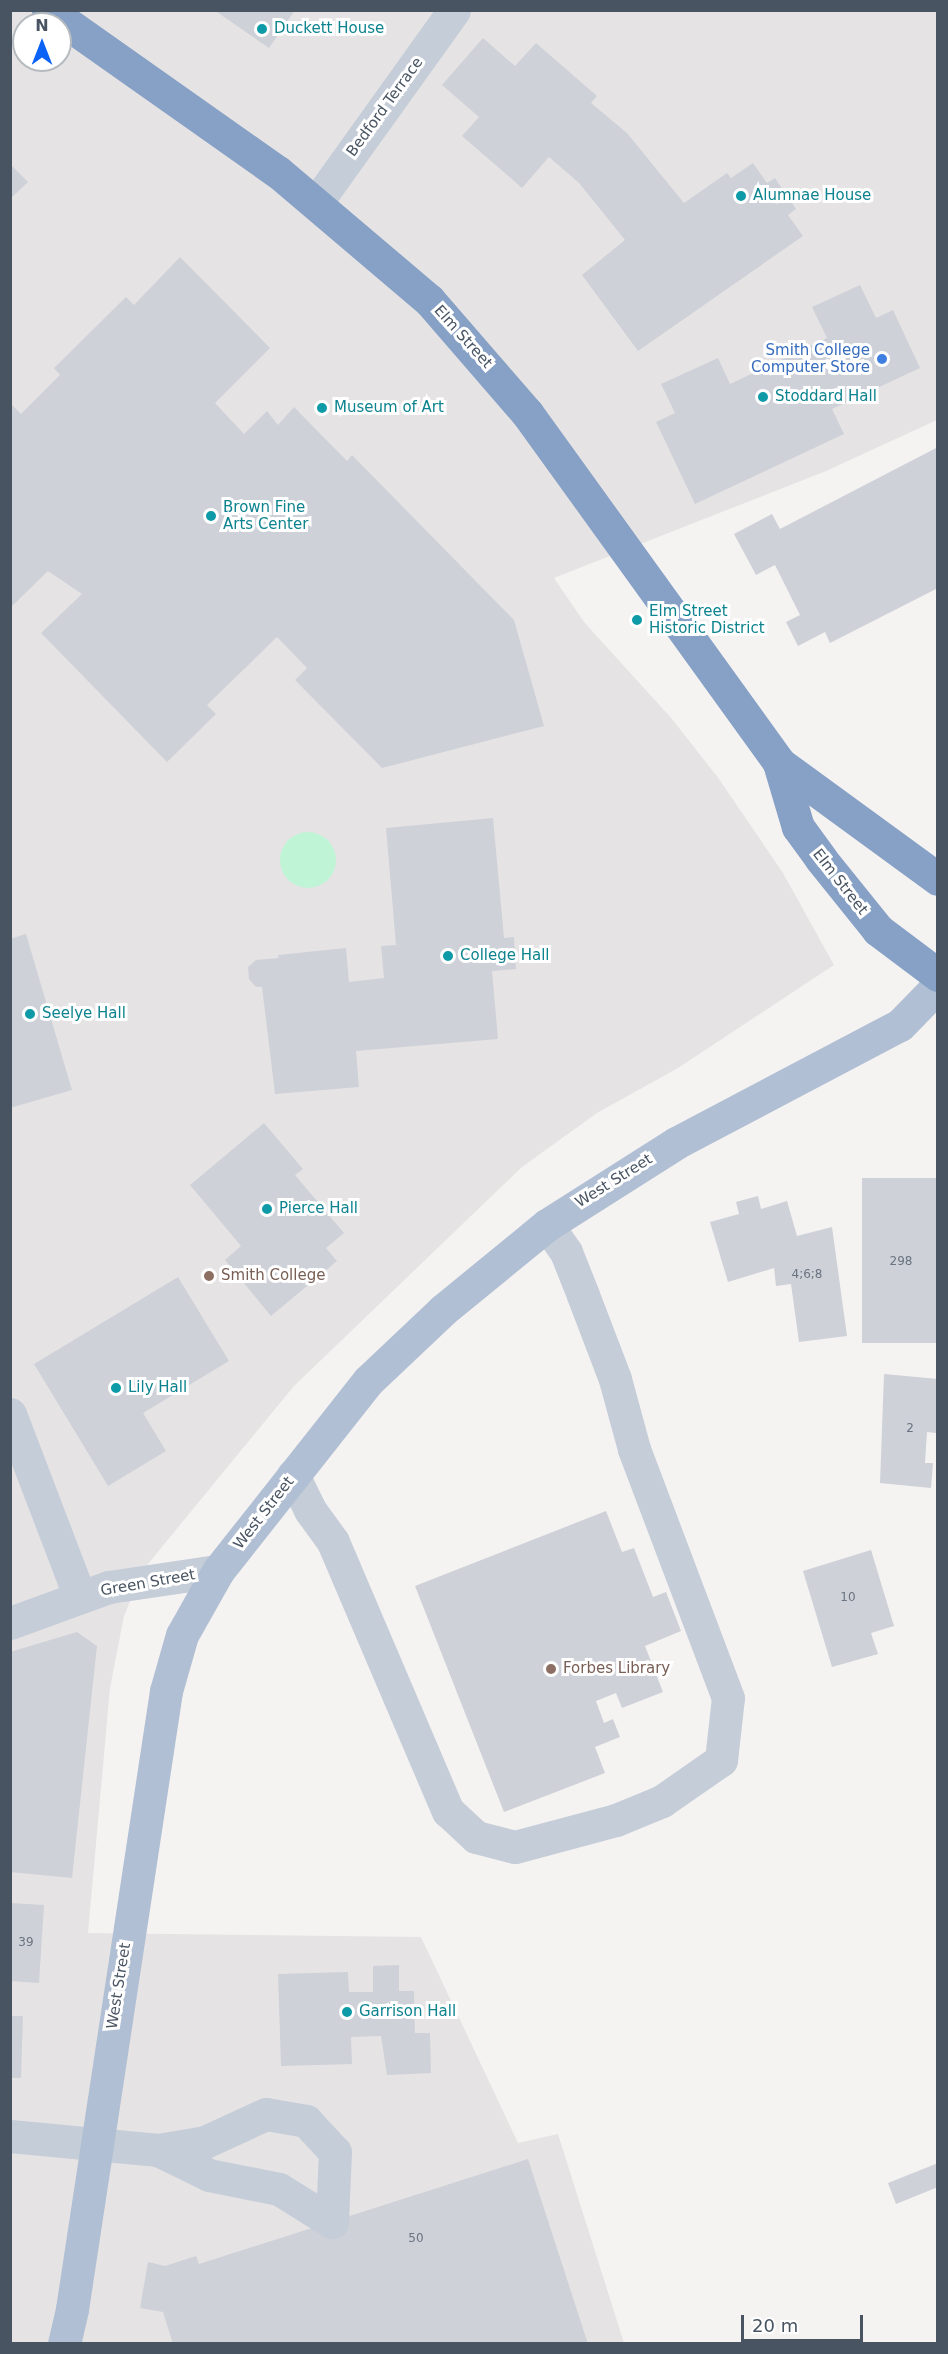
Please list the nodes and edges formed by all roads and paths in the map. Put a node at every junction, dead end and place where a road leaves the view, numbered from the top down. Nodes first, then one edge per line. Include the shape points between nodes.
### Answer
1 (48, 10) edge
2 (454, 10) edge
3 (316, 203) junction
4 (779, 763) junction
5 (938, 879) edge
6 (938, 975) edge
7 (938, 986) edge
8 (547, 1226) junction
9 (10, 1414) edge
10 (293, 1475) junction
11 (218, 1571) junction
12 (80, 1597) junction
13 (10, 1623) edge
14 (10, 2136) edge
15 (94, 2146) junction
16 (158, 2150) junction
17 (64, 2343) edge

1 - 3 highway, Elm Street
2 - 3 street, Bedford Terrace
3 - 4 highway, Elm Street via 429,300 483,358
4 - 5 highway, Elm Street
4 - 6 highway, Elm Street via 798,827 821,859 878,930
7 - 8 main road, West Street via 900,1026 676,1143
8 - 10 main road, West Street via 443,1310 368,1382
8 - 10 street via 566,1252 615,1379 634,1449 728,1698 721,1761 662,1801 616,1820 515,1847 476,1838 448,1811 333,1542 310,1510
9 - 12 street
10 - 11 main road, West Street
11 - 12 street, Green Street via 110,1587
11 - 15 main road, West Street via 182,1635 166,1691
12 - 13 street, Green Street
14 - 15 street
15 - 16 street
15 - 17 main road, West Street
16 - 16 street via 209,2175 279,2189 332,2222 334,2152 306,2121 266,2115 205,2142

